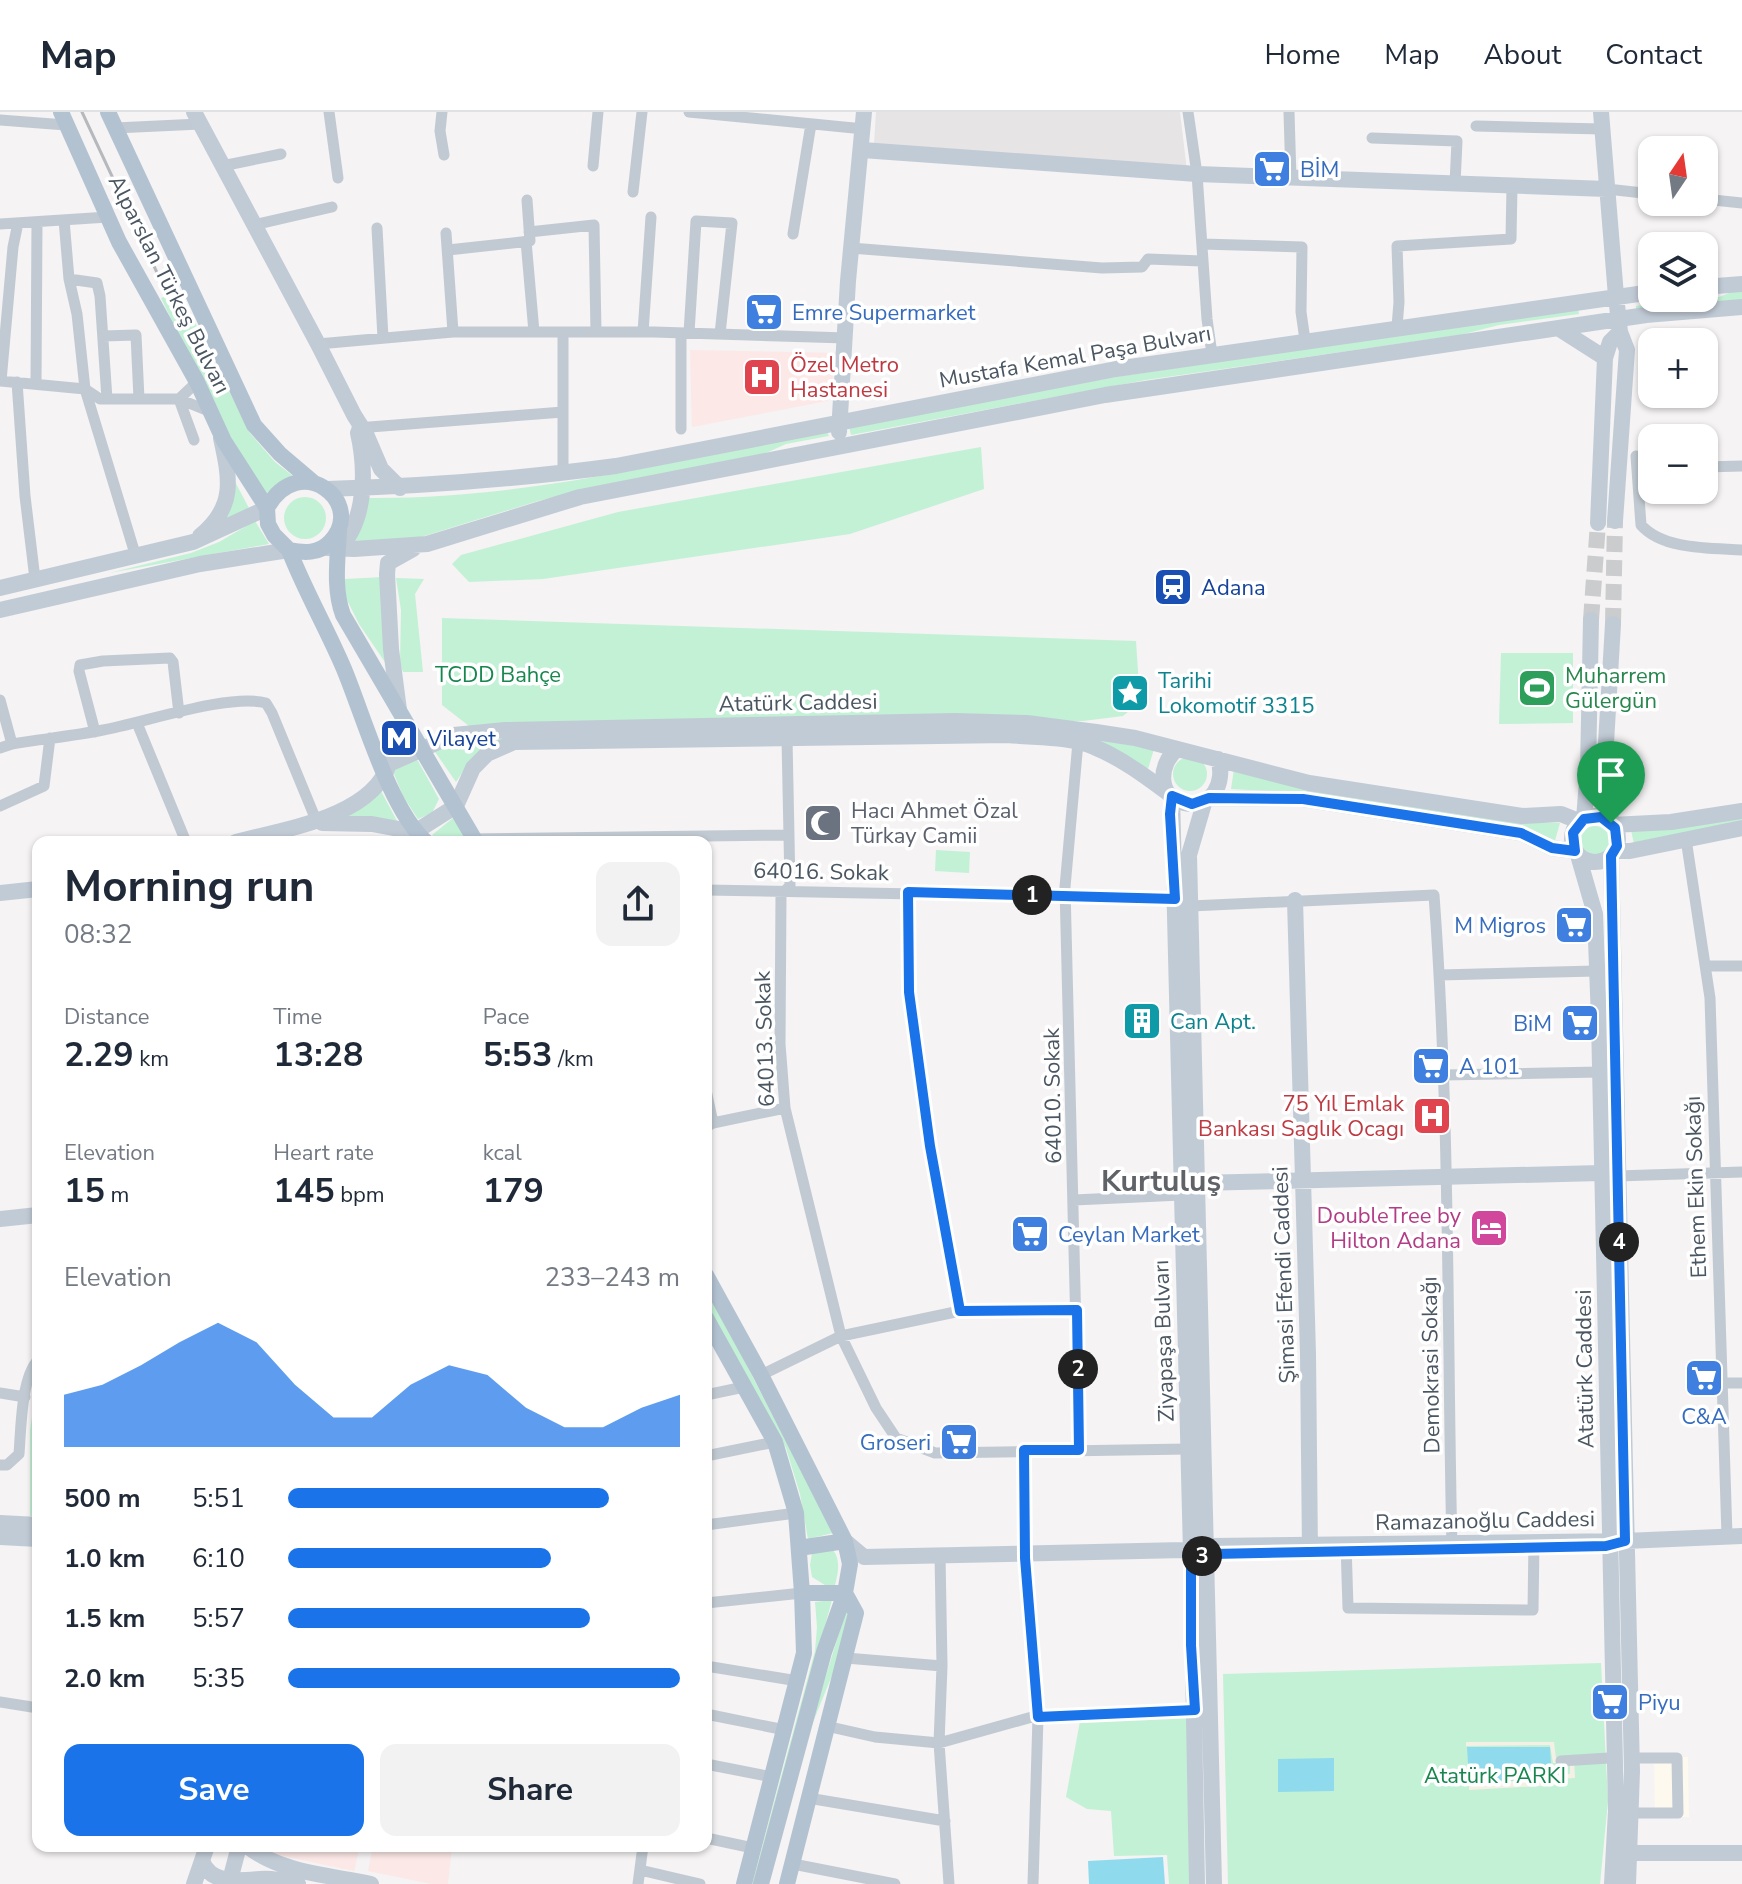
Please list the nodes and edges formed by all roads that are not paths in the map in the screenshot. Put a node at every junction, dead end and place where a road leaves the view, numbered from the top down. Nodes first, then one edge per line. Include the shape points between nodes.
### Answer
1 (108, 112) edge
2 (329, 112) edge
3 (442, 112) edge
4 (598, 112) edge
5 (642, 112) edge
6 (689, 112) edge
7 (1188, 112) edge
8 (1289, 112) edge
9 (720, 114) edge
10 (748, 115) edge
11 (63, 118) edge
12 (197, 118) edge
13 (0, 120) edge
14 (864, 120) edge
15 (1602, 120) edge
16 (811, 124) junction
17 (1476, 126) dead end
18 (115, 128) junction
19 (1372, 138) dead end
20 (862, 150) junction
21 (281, 154) dead end
22 (444, 155) dead end
23 (222, 166) junction
24 (593, 166) dead end
25 (1197, 174) junction
26 (338, 178) dead end
27 (1291, 178) junction
28 (1455, 184) junction
29 (1512, 186) junction
30 (1607, 189) junction
31 (633, 192) dead end
32 (1638, 192) edge
33 (527, 200) dead end
34 (1718, 200) edge
35 (1742, 203) edge
36 (332, 207) dead end
37 (108, 217) junction
38 (651, 217) dead end
39 (64, 220) junction
40 (37, 222) junction
41 (18, 223) junction
42 (0, 224) edge
43 (254, 225) junction
44 (377, 228) dead end
45 (446, 233) dead end
46 (793, 234) dead end
47 (528, 236) junction
48 (1202, 244) junction
49 (6, 247) edge
50 (851, 248) junction
51 (448, 250) junction
52 (1202, 261) junction
53 (69, 279) junction
54 (1738, 284) edge
55 (1718, 286) edge
56 (1638, 294) edge
57 (1616, 296) junction
58 (1739, 307) edge
59 (1646, 315) junction
60 (1619, 326) junction
61 (1397, 327) junction
62 (1558, 328) junction
63 (453, 332) junction
64 (534, 332) junction
65 (563, 332) junction
66 (596, 332) junction
67 (643, 332) junction
68 (685, 333) junction
69 (720, 334) junction
70 (103, 336) junction
71 (383, 338) junction
72 (846, 338) junction
73 (1305, 340) junction
74 (318, 344) junction
75 (1627, 350) junction
76 (1212, 354) junction
77 (1605, 358) junction
78 (0, 381) edge
79 (17, 382) junction
80 (197, 382) junction
81 (36, 384) junction
82 (85, 389) junction
83 (107, 399) junction
84 (139, 399) junction
85 (179, 399) junction
86 (841, 402) junction
87 (212, 412) junction
88 (563, 412) junction
89 (864, 417) junction
90 (358, 424) junction
91 (835, 425) junction
92 (681, 429) dead end
93 (219, 432) junction
94 (884, 437) junction
95 (194, 440) dead end
96 (1638, 458) edge
97 (768, 460) junction
98 (1742, 466) edge
99 (1718, 467) edge
100 (559, 474) junction
101 (1638, 484) edge
102 (320, 485) junction
103 (400, 488) junction
104 (361, 489) junction
105 (1639, 504) edge
106 (267, 508) junction
107 (193, 542) junction
108 (422, 544) junction
109 (330, 548) junction
110 (289, 550) junction
111 (1742, 550) edge
112 (136, 557) junction
113 (35, 579) junction
114 (0, 588) edge
115 (0, 610) edge
116 (1591, 620) tunnel mouth
117 (1613, 624) tunnel mouth
118 (0, 700) edge
119 (399, 711) junction
120 (179, 713) junction
121 (137, 723) junction
122 (95, 732) junction
123 (50, 738) junction
124 (787, 738) junction
125 (1078, 742) junction
126 (6, 746) edge
127 (1177, 749) junction
128 (421, 750) junction
129 (1218, 759) junction
130 (385, 775) junction
131 (1170, 794) junction
132 (1207, 799) junction
133 (0, 806) edge
134 (456, 806) junction
135 (1742, 811) edge
136 (1582, 820) junction
137 (314, 821) junction
138 (1612, 824) junction
139 (1742, 828) edge
140 (789, 835) junction
141 (184, 836) edge
142 (258, 836) edge
143 (416, 836) edge
144 (419, 836) edge
145 (421, 836) edge
146 (473, 836) edge
147 (712, 836) edge
148 (1686, 839) junction
149 (1576, 853) junction
150 (1613, 854) junction
151 (32, 889) edge
152 (712, 890) edge
153 (786, 890) junction
154 (1, 892) edge
155 (908, 892) junction
156 (1066, 896) junction
157 (1295, 900) junction
158 (1183, 902) junction
159 (1707, 966) junction
160 (1742, 966) edge
161 (1596, 971) junction
162 (1440, 975) junction
163 (1600, 1072) junction
164 (1443, 1075) junction
165 (785, 1108) junction
166 (712, 1125) edge
167 (1742, 1172) edge
168 (1715, 1173) junction
169 (1609, 1174) junction
170 (1447, 1176) junction
171 (1302, 1180) junction
172 (1197, 1183) junction
173 (1181, 1195) junction
174 (1074, 1200) junction
175 (32, 1216) edge
176 (0, 1219) edge
177 (712, 1286) edge
178 (1077, 1310) junction
179 (960, 1311) junction
180 (712, 1329) edge
181 (841, 1336) junction
182 (32, 1369) edge
183 (761, 1375) junction
184 (1722, 1383) junction
185 (1742, 1383) edge
186 (744, 1387) junction
187 (0, 1393) edge
188 (712, 1394) edge
189 (25, 1397) junction
190 (775, 1442) junction
191 (1188, 1449) junction
192 (1024, 1450) junction
193 (1079, 1450) junction
194 (712, 1455) edge
195 (0, 1465) edge
196 (796, 1513) junction
197 (0, 1523) edge
198 (712, 1524) edge
199 (32, 1525) edge
200 (1734, 1536) edge
201 (0, 1537) edge
202 (32, 1539) edge
203 (845, 1541) junction
204 (1615, 1543) junction
205 (1534, 1545) junction
206 (1452, 1546) junction
207 (799, 1548) junction
208 (1310, 1548) junction
209 (1346, 1548) junction
210 (1198, 1552) junction
211 (1025, 1558) junction
212 (940, 1560) junction
213 (802, 1593) junction
214 (845, 1593) junction
215 (712, 1602) edge
216 (846, 1658) junction
217 (942, 1666) junction
218 (712, 1667) edge
219 (798, 1681) junction
220 (0, 1702) edge
221 (32, 1707) edge
222 (1195, 1710) junction
223 (712, 1715) edge
224 (1038, 1717) junction
225 (826, 1726) junction
226 (785, 1730) junction
227 (939, 1743) junction
228 (1609, 1758) dead end
229 (1632, 1758) junction
230 (1561, 1761) dead end
231 (712, 1765) edge
232 (772, 1777) junction
233 (808, 1798) junction
234 (1631, 1813) junction
235 (945, 1821) junction
236 (712, 1839) edge
237 (1742, 1843) edge
238 (753, 1848) junction
239 (1629, 1848) junction
240 (237, 1852) edge
241 (255, 1852) edge
242 (642, 1852) edge
243 (1742, 1853) edge
244 (205, 1854) edge
245 (793, 1864) junction
246 (640, 1870) junction
247 (194, 1884) edge
248 (229, 1884) edge
249 (298, 1884) edge
250 (371, 1884) edge
251 (638, 1884) edge
252 (700, 1884) edge
253 (744, 1884) edge
254 (761, 1884) edge
255 (781, 1884) edge
256 (787, 1884) edge
257 (895, 1884) edge
258 (949, 1884) edge
259 (1033, 1884) edge
260 (1197, 1884) edge
261 (1214, 1884) edge
262 (1612, 1884) edge
263 (1628, 1884) edge

1 - 18 main road, Alparslan Türkeş Bulvarı
2 - 26 street
3 - 22 street
4 - 24 street
5 - 31 street
6 - 9 street
7 - 25 street
8 - 27 street
9 - 10 street
10 - 16 street
11 - 13 street
11 - 37 main road, Alparslan Türkeş Bulvarı
12 - 18 street
12 - 23 main road
14 - 16 street
14 - 20 main road
15 - 17 street
15 - 30 main road
16 - 46 street
18 - 102 main road, Alparslan Türkeş Bulvarı via 249,413 265,439
19 - 28 street via 1457,141
20 - 25 main road
20 - 50 main road
21 - 23 street
23 - 43 main road
25 - 27 main road
25 - 48 street
27 - 28 main road
28 - 29 main road
29 - 30 main road
29 - 61 street via 1511,239 1397,246
30 - 32 street
30 - 57 main road
33 - 47 street
34 - 35 street
36 - 43 street
37 - 39 street
37 - 80 main road, Alparslan Türkeş Bulvarı
38 - 67 street
39 - 40 street
39 - 53 street
40 - 41 street
40 - 81 street
41 - 42 street
41 - 49 street
43 - 74 main road
44 - 71 street
45 - 51 street
47 - 51 street
47 - 64 street
47 - 66 street via 594,225
48 - 52 street
48 - 73 street via 1302,247
49 - 78 street
50 - 52 street via 1102,268 1142,267 1148,259
50 - 72 main road
51 - 63 street
52 - 76 street
53 - 70 street via 97,283
53 - 82 street
54 - 55 main road
56 - 57 main road, Mustafa Kemal Paşa Bulvarı
57 - 60 main road
57 - 61 main road, Mustafa Kemal Paşa Bulvarı
58 - 59 main road, Mustafa Kemal Paşa Bulvarı
59 - 60 main road, Mustafa Kemal Paşa Bulvarı
59 - 75 main road
60 - 62 main road, Mustafa Kemal Paşa Bulvarı
60 - 75 main road
60 - 77 main road
61 - 73 main road, Mustafa Kemal Paşa Bulvarı
62 - 77 main road
62 - 94 main road, Mustafa Kemal Paşa Bulvarı via 1215,377
63 - 64 street
63 - 71 street
64 - 65 street
65 - 66 street
65 - 88 street
66 - 67 street
67 - 68 street
68 - 69 street
68 - 69 street via 696,221 732,223
68 - 92 street
69 - 72 street
70 - 83 street
70 - 84 street via 136,335
71 - 74 street
72 - 86 main road
73 - 76 main road, Mustafa Kemal Paşa Bulvarı
74 - 90 main road
75 - 77 main road via 1606,522
76 - 89 main road, Mustafa Kemal Paşa Bulvarı
78 - 79 street
79 - 81 street
79 - 113 street
80 - 85 street
80 - 87 main road, Alparslan Türkeş Bulvarı
81 - 82 street
82 - 83 street
82 - 112 street
83 - 84 street
84 - 85 street
85 - 87 street
85 - 95 street
86 - 89 main road
86 - 91 main road
87 - 93 main road, Alparslan Türkeş Bulvarı
88 - 90 street
88 - 100 street
89 - 91 main road, Mustafa Kemal Paşa Bulvarı
90 - 103 main road via 381,469
90 - 104 main road
91 - 94 main road via 844,437
91 - 97 main road via 829,438 783,448
91 - 100 main road, Mustafa Kemal Paşa Bulvarı
93 - 106 main road, Alparslan Türkeş Bulvarı
93 - 107 main road via 230,479 225,507 214,525
94 - 97 main road, Mustafa Kemal Paşa Bulvarı
96 - 101 street
97 - 108 main road, Mustafa Kemal Paşa Bulvarı via 559,502
98 - 99 street
100 - 103 main road, Mustafa Kemal Paşa Bulvarı
102 - 104 main road, Mustafa Kemal Paşa Bulvarı
102 - 106 main road via 290,484
102 - 109 main road via 339,505 341,517
103 - 104 main road, Mustafa Kemal Paşa Bulvarı
104 - 109 main road via 350,535
105 - 111 street via 1641,525 1662,539
106 - 107 main road
106 - 110 main road via 268,524
107 - 112 main road
108 - 109 main road
108 - 119 main road via 388,563
109 - 110 main road
109 - 119 main road via 343,615
110 - 115 main road via 200,564
110 - 130 main road
112 - 113 main road
113 - 114 main road
116 - 136 main road
117 - 138 main road via 1605,760
118 - 126 street
119 - 128 main road
120 - 121 street
120 - 122 street via 170,658 80,665
120 - 137 street via 244,701 266,703
121 - 122 street
121 - 141 street
122 - 123 street
123 - 126 street
123 - 133 street via 44,786
124 - 125 main road, Atatürk Caddesi via 1008,735
124 - 134 main road, Atatürk Caddesi via 514,742 487,754 473,768
124 - 140 street, 64013. Sokak
125 - 131 main road, Atatürk Caddesi via 1124,762
125 - 156 street, 64010. Sokak
127 - 128 main road, Atatürk Caddesi via 1027,723 955,721 505,730 454,735
127 - 129 main road
127 - 131 main road via 1164,764
128 - 130 main road, Atatürk Caddesi via 389,764
128 - 134 main road
129 - 132 main road via 1222,778
129 - 136 main road via 1309,783 1522,816 1561,814
130 - 137 main road, Atatürk Caddesi via 362,798
130 - 144 main road
131 - 132 main road via 1184,803
131 - 158 main road, Ziyapaşa Bulvarı
132 - 149 main road via 1303,799 1521,833
132 - 158 main road, Ziyapaşa Bulvarı via 1189,855
134 - 145 main road
134 - 146 main road
135 - 138 main road
136 - 138 main road via 1595,816
136 - 149 main road via 1573,833
137 - 142 main road
137 - 143 main road via 372,824
138 - 150 main road via 1618,840
139 - 148 main road
140 - 147 street
140 - 153 street, 64013. Sokak
148 - 150 main road
148 - 159 street, Ethem Ekin Sokağı
149 - 150 main road via 1591,862
149 - 161 main road, Atatürk Caddesi via 1595,914
150 - 169 main road, Atatürk Caddesi
151 - 154 main road
152 - 153 street, 64016. Sokak
153 - 155 street, 64016. Sokak
153 - 165 street, 64013. Sokak via 781,895 780,1029
155 - 156 street, 64016. Sokak
155 - 179 street via 909,992
156 - 158 street, 64016. Sokak
156 - 174 street, 64010. Sokak
157 - 158 street, Demokrasi Sokağı
157 - 162 street, Demokrasi Sokağı via 1434,895
157 - 171 main road, Şimasi Efendi Caddesi
158 - 172 main road, Ziyapaşa Bulvarı
158 - 173 main road, Ziyapaşa Bulvarı
159 - 160 street
159 - 168 street, Ethem Ekin Sokağı
161 - 162 street
161 - 163 main road, Atatürk Caddesi
162 - 164 street, Demokrasi Sokağı
163 - 164 street
163 - 169 main road, Atatürk Caddesi
164 - 170 street, Demokrasi Sokağı
165 - 166 street
165 - 181 street, 64013. Sokak
167 - 168 street
168 - 169 street
168 - 184 street, Ethem Ekin Sokağı
169 - 170 main road
169 - 204 main road, Atatürk Caddesi
170 - 171 main road
170 - 206 street, Demokrasi Sokağı
171 - 172 main road
171 - 208 main road, Şimasi Efendi Caddesi
172 - 210 main road, Ziyapaşa Bulvarı
173 - 174 street
173 - 191 main road, Ziyapaşa Bulvarı
174 - 178 street, 64010. Sokak
175 - 176 main road
177 - 183 main road
178 - 179 street
178 - 193 street, 64010. Sokak
179 - 181 street
180 - 186 main road
181 - 183 street
181 - 192 street, 64013. Sokak via 896,1438 935,1453
182 - 189 street
183 - 203 main road
184 - 185 street
184 - 200 street, Ethem Ekin Sokağı
186 - 188 street
186 - 190 main road
187 - 189 street
189 - 195 street via 19,1454
190 - 194 street
190 - 196 main road
191 - 193 street, 64013. Sokak
191 - 210 main road, Ziyapaşa Bulvarı
192 - 193 street, 64013. Sokak
192 - 211 street
196 - 198 street
196 - 207 main road
197 - 199 main road
200 - 204 main road, Ramazanoğlu Caddesi
201 - 202 main road
203 - 207 main road
203 - 212 main road, Ramazanoğlu Caddesi via 861,1557
203 - 214 main road via 850,1564
204 - 205 main road, Ramazanoğlu Caddesi
204 - 229 main road, Atatürk Caddesi
204 - 262 main road, Atatürk Caddesi
205 - 206 main road, Ramazanoğlu Caddesi
205 - 209 street via 1533,1610 1348,1608
206 - 209 main road, Ramazanoğlu Caddesi
207 - 213 main road
208 - 209 main road, Ramazanoğlu Caddesi
208 - 210 main road, Ramazanoğlu Caddesi
210 - 211 main road, Ramazanoğlu Caddesi
210 - 222 main road, Ziyapaşa Bulvarı via 1191,1645
210 - 261 main road, Ziyapaşa Bulvarı
211 - 212 main road, Ramazanoğlu Caddesi
211 - 224 street
212 - 214 main road, Ramazanoğlu Caddesi via 862,1566
212 - 217 street
213 - 214 main road
213 - 215 street
213 - 219 main road via 804,1653
214 - 216 main road via 856,1613
214 - 254 main road
216 - 217 street
216 - 225 main road
216 - 255 main road via 818,1719
217 - 227 street
218 - 219 street
219 - 226 main road
220 - 221 street
222 - 224 street
222 - 260 main road, Ziyapaşa Bulvarı
223 - 226 street
224 - 227 street
224 - 259 street
225 - 227 street
225 - 233 main road
226 - 232 main road
227 - 235 street
228 - 230 street
229 - 234 main road, Atatürk Caddesi
229 - 234 street via 1677,1758 1678,1813
231 - 232 street
232 - 238 main road
233 - 235 street
233 - 245 main road
234 - 239 main road, Atatürk Caddesi
235 - 258 street
236 - 238 street
237 - 239 main road
238 - 253 main road
239 - 243 main road
239 - 263 main road, Atatürk Caddesi
240 - 248 main road
241 - 250 main road via 280,1865
242 - 246 street
244 - 247 main road
244 - 248 main road via 209,1878
245 - 256 main road
245 - 257 street
246 - 251 street
246 - 252 street
248 - 249 main road via 259,1879

